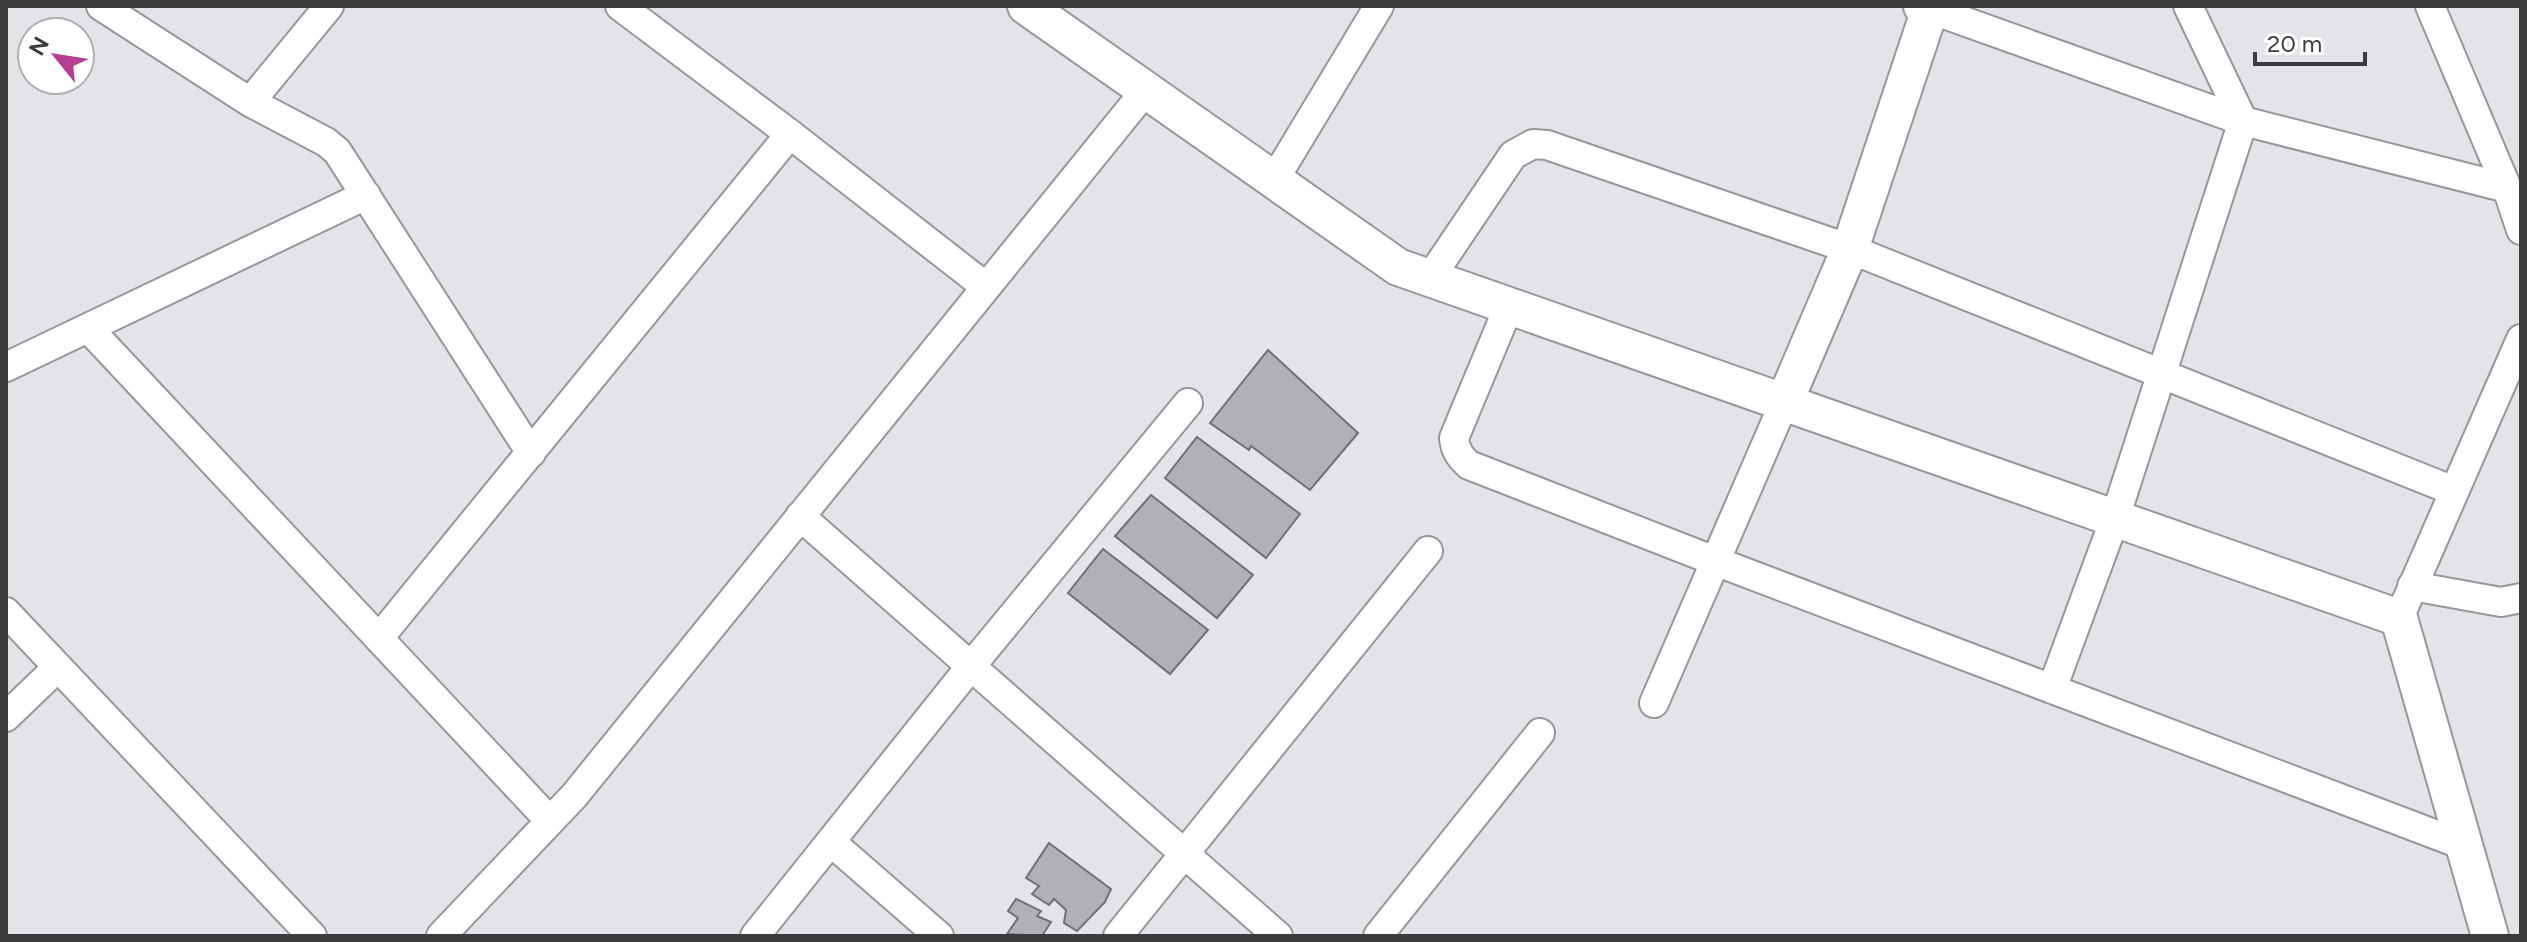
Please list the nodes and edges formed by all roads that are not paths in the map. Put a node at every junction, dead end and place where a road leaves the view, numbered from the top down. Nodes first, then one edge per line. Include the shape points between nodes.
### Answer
1 (101, 6) edge
2 (329, 6) edge
3 (620, 6) edge
4 (1026, 6) edge
5 (1379, 6) edge
6 (2188, 6) edge
7 (2430, 6) edge
8 (1926, 8) edge
9 (1146, 90) junction
10 (250, 102) junction
11 (2243, 121) junction
12 (790, 134) junction
13 (1274, 180) junction
14 (2507, 188) junction
15 (366, 195) junction
16 (2521, 230) edge
17 (1850, 249) junction
18 (1430, 278) junction
19 (986, 287) junction
20 (1509, 306) junction
21 (88, 328) junction
22 (2521, 339) edge
23 (6, 367) edge
24 (2160, 374) junction
25 (1188, 403) dead end
26 (1784, 403) junction
27 (531, 453) junction
28 (2454, 491) junction
29 (800, 516) junction
30 (2115, 518) junction
31 (1428, 551) dead end
32 (1715, 561) junction
33 (2521, 598) edge
34 (2406, 602) junction
35 (6, 612) edge
36 (379, 638) junction
37 (971, 666) junction
38 (58, 667) junction
39 (2052, 689) junction
40 (1654, 703) dead end
41 (6, 717) edge
42 (1540, 733) dead end
43 (550, 821) junction
44 (831, 842) junction
45 (2463, 845) junction
46 (1184, 853) junction
47 (312, 936) edge
48 (441, 936) edge
49 (755, 936) edge
50 (939, 936) edge
51 (1118, 936) edge
52 (1278, 936) edge
53 (1378, 936) edge
54 (2490, 936) edge

1 - 10 street
2 - 10 street
3 - 12 street
4 - 9 street
5 - 13 street
6 - 11 street
7 - 14 street
8 - 11 street
8 - 17 street
9 - 13 street
9 - 19 street
10 - 15 street via 326,142
11 - 14 street
11 - 24 street
12 - 19 street
12 - 27 street
13 - 18 street via 1398,267
14 - 16 street
15 - 21 street
15 - 27 street
17 - 18 street via 1533,144 1513,155
17 - 24 street
17 - 26 street
18 - 20 street
19 - 29 street
20 - 26 street
20 - 32 street via 1454,438 1461,457 1469,465
21 - 23 street
21 - 36 street
22 - 28 street
24 - 28 street
24 - 30 street
25 - 37 street
26 - 30 street
26 - 32 street
27 - 36 street
28 - 34 street
29 - 37 street
29 - 43 street
30 - 34 street
30 - 39 street
31 - 46 street
32 - 39 street
32 - 40 street
33 - 34 street
34 - 45 street
35 - 38 street
36 - 43 street
37 - 44 street
37 - 46 street
38 - 41 street
38 - 47 street
39 - 45 street
42 - 53 street
43 - 48 street
44 - 49 street
44 - 50 street
45 - 54 street
46 - 51 street
46 - 52 street

